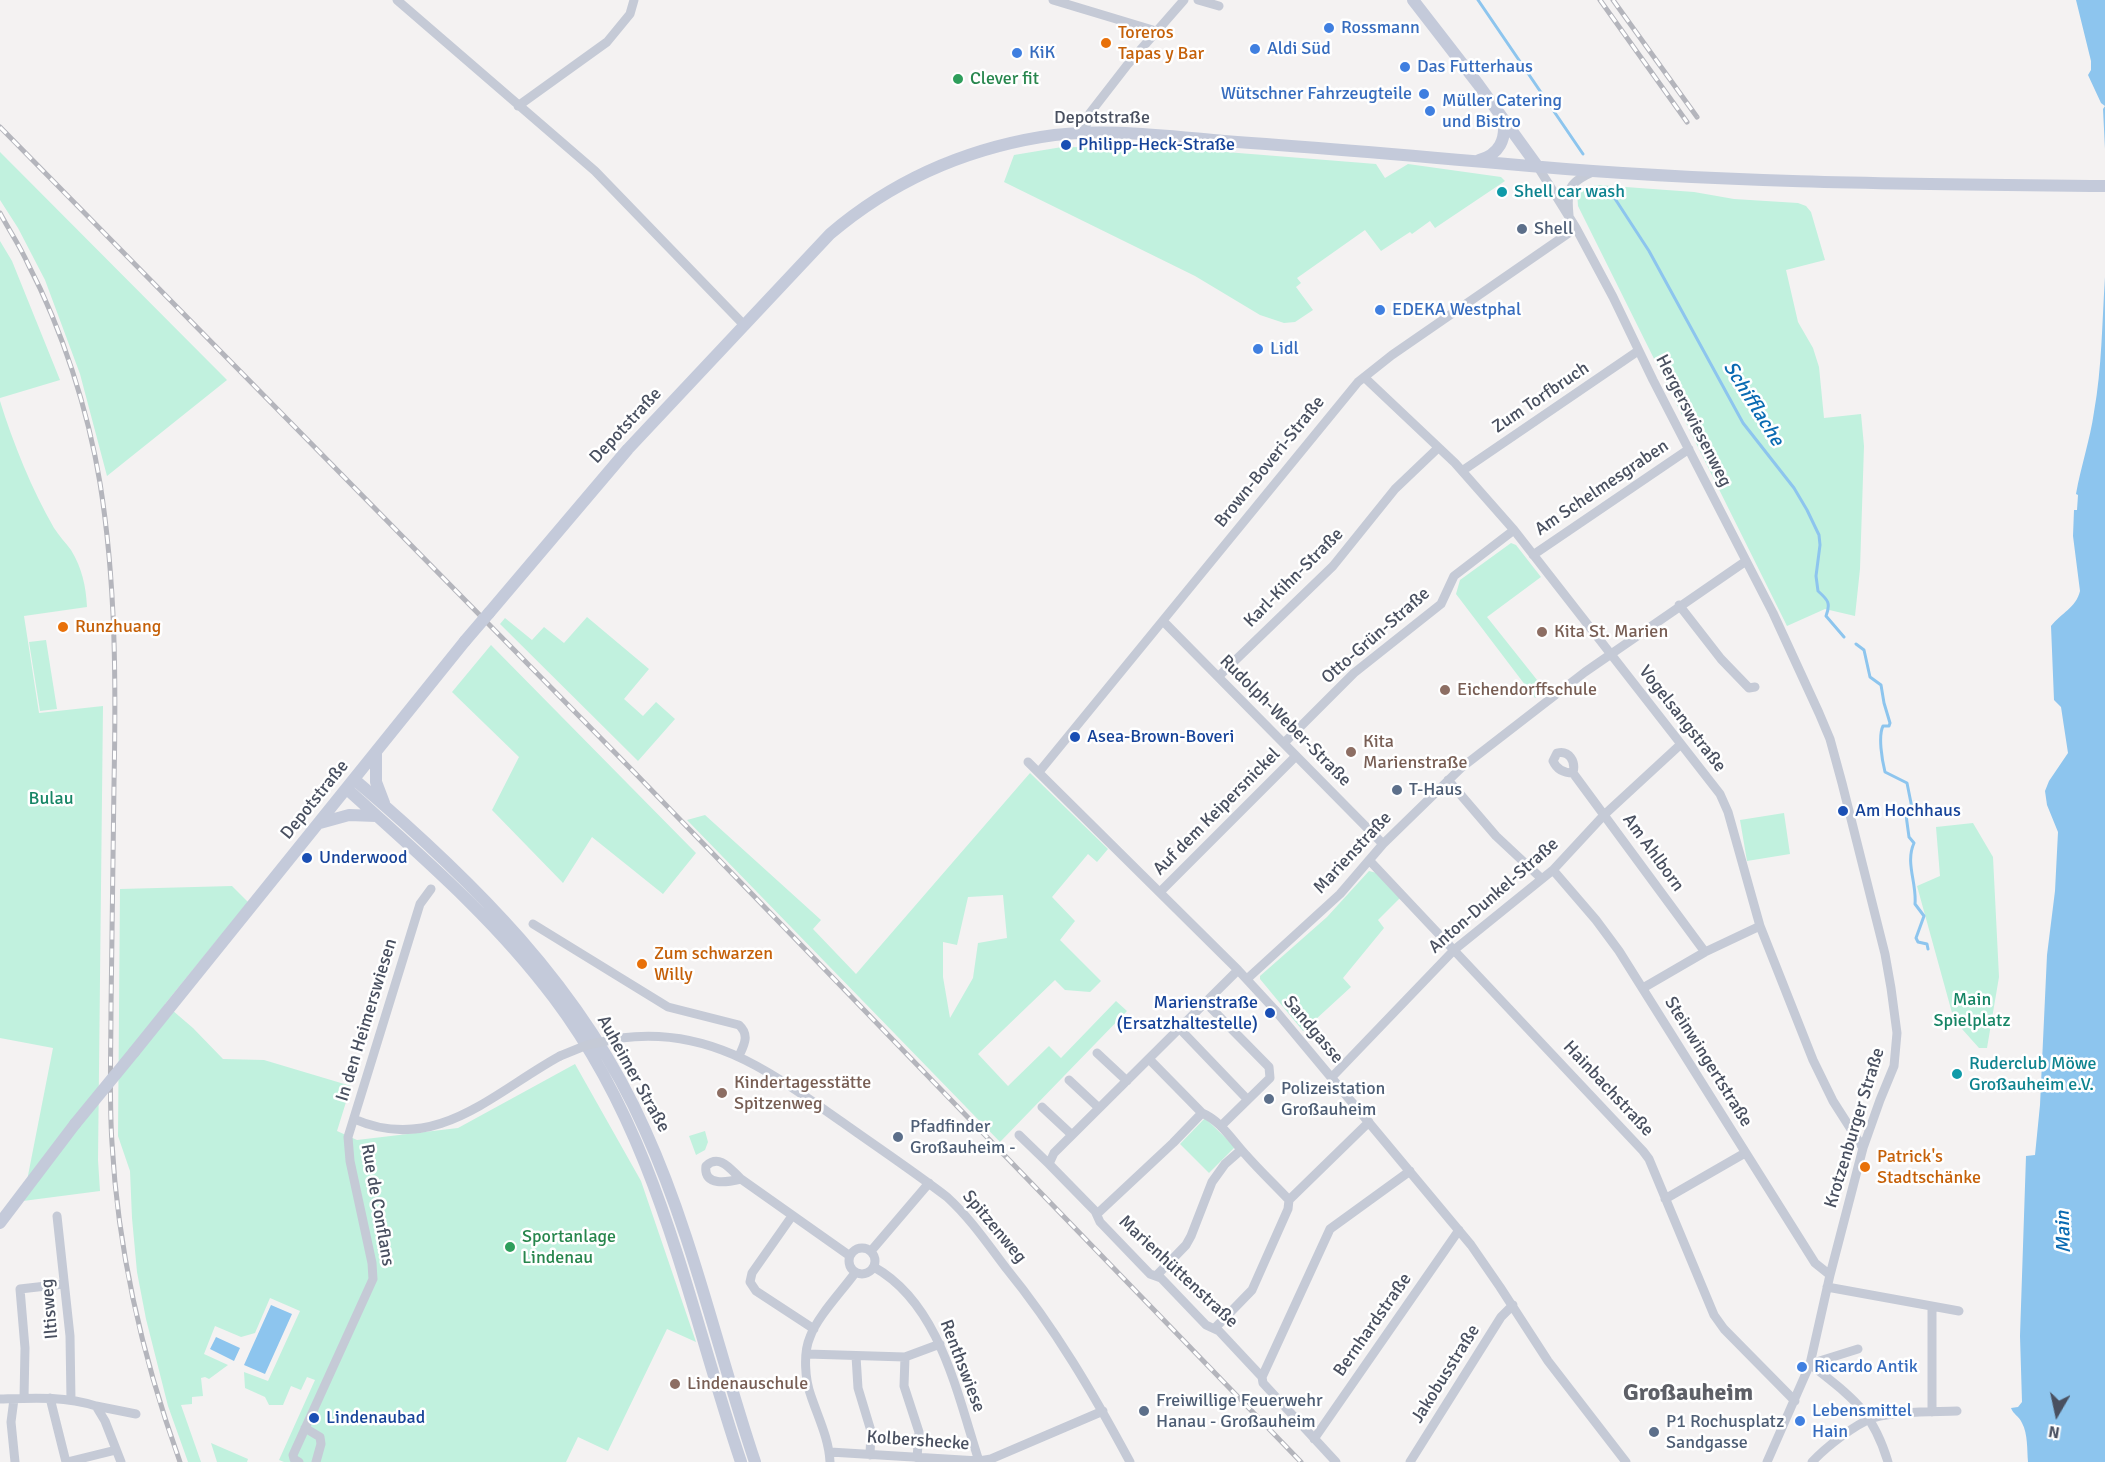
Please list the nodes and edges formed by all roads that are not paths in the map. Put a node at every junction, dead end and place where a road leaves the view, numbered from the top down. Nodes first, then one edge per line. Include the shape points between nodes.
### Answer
1 (397, 0) edge
2 (634, 0) edge
3 (1053, 0) edge
4 (1184, 0) edge
5 (1198, 0) edge
6 (1413, 0) edge
7 (1219, 6) dead end
8 (1156, 31) junction
9 (518, 106) junction
10 (1503, 118) junction
11 (1084, 133) junction
12 (1473, 161) junction
13 (1538, 167) junction
14 (1595, 171) junction
15 (2105, 186) edge
16 (1569, 217) junction
17 (1576, 228) junction
18 (745, 326) junction
19 (1638, 351) junction
20 (1364, 377) junction
21 (1438, 448) junction
22 (1689, 449) junction
23 (1462, 471) junction
24 (1514, 530) junction
25 (1533, 555) junction
26 (1746, 561) junction
27 (1679, 605) junction
28 (1163, 621) junction
29 (1610, 654) junction
30 (1219, 676) junction
31 (1755, 687) dead end
32 (1811, 694) joint
33 (1284, 743) junction
34 (1681, 744) junction
35 (376, 754) junction
36 (1296, 756) junction
37 (1028, 762) dead end
38 (1040, 772) junction
39 (1573, 773) dead end
40 (1448, 780) junction
41 (351, 784) junction
42 (386, 807) junction
43 (1604, 815) junction
44 (376, 816) junction
45 (319, 823) junction
46 (1383, 844) junction
47 (1369, 860) junction
48 (1553, 870) junction
49 (1542, 879) junction
50 (431, 889) dead end
51 (1160, 892) junction
52 (533, 924) dead end
53 (1760, 926) junction
54 (1454, 950) junction
55 (1706, 952) junction
56 (1238, 969) junction
57 (1247, 979) junction
58 (1643, 988) junction
59 (1205, 1002) junction
60 (1179, 1029) junction
61 (621, 1038) joint
62 (1097, 1053) dead end
63 (739, 1056) junction
64 (1149, 1059) junction
65 (1332, 1077) junction
66 (1070, 1080) dead end
67 (1127, 1081) junction
68 (1247, 1098) junction
69 (1042, 1107) dead end
70 (1100, 1108) junction
71 (1202, 1113) junction
72 (354, 1119) junction
73 (1369, 1122) junction
74 (1221, 1126) junction
75 (1072, 1135) junction
76 (1019, 1136) dead end
77 (1863, 1148) junction
78 (1241, 1150) junction
79 (1745, 1153) junction
80 (1049, 1164) junction
81 (1410, 1171) junction
82 (741, 1179) dead end
83 (929, 1183) junction
84 (1665, 1199) junction
85 (1289, 1200) junction
86 (1097, 1214) junction
87 (57, 1216) dead end
88 (792, 1216) junction
89 (0, 1223) edge
90 (1459, 1230) junction
91 (871, 1251) junction
92 (850, 1256) junction
93 (874, 1267) junction
94 (855, 1273) junction
95 (1157, 1275) junction
96 (1830, 1275) junction
97 (64, 1284) junction
98 (1827, 1287) junction
99 (1512, 1305) junction
100 (1932, 1307) junction
101 (1959, 1311) dead end
102 (1215, 1328) junction
103 (814, 1329) junction
104 (940, 1344) junction
105 (1858, 1349) dead end
106 (807, 1354) junction
107 (856, 1356) junction
108 (905, 1357) junction
109 (1810, 1364) junction
110 (1262, 1377) junction
111 (50, 1398) junction
112 (0, 1399) edge
113 (19, 1399) junction
114 (71, 1400) junction
115 (1795, 1401) junction
116 (96, 1406) junction
117 (1103, 1411) junction
118 (1957, 1411) dead end
119 (1932, 1412) junction
120 (136, 1414) dead end
121 (1870, 1419) junction
122 (305, 1428) junction
123 (1314, 1439) junction
124 (116, 1450) junction
125 (830, 1452) junction
126 (870, 1455) junction
127 (918, 1458) junction
128 (979, 1461) edge
129 (15, 1462) edge
130 (67, 1462) edge
131 (121, 1462) edge
132 (299, 1462) edge
133 (316, 1462) edge
134 (741, 1462) edge
135 (755, 1462) edge
136 (830, 1462) edge
137 (1130, 1462) edge
138 (1336, 1462) edge
139 (1410, 1462) edge
140 (1626, 1462) edge
141 (1767, 1462) edge
142 (1812, 1462) edge
143 (1888, 1462) edge

1 - 9 street
2 - 9 street via 630,14 607,42
3 - 8 street
4 - 8 street
5 - 7 street
6 - 10 main road
8 - 11 street via 1090,113
9 - 18 street via 595,171
10 - 12 main road via 1505,132 1501,145 1489,157
10 - 13 main road
11 - 12 main road, Depotstraße
11 - 18 main road, Depotstraße via 1043,136 971,154 884,194 830,234
12 - 13 main road, Depotstraße
13 - 14 main road, Depotstraße
13 - 16 street, Hergerswiesenweg
14 - 15 main road, Depotstraße via 1818,182
14 - 16 street via 1570,188
16 - 17 street, Hergerswiesenweg
17 - 19 street, Hergerswiesenweg
17 - 20 street, Brown-Boveri-Straße
18 - 35 main road, Depotstraße, bridge via 628,449 465,641
19 - 22 street, Hergerswiesenweg
19 - 23 street, Zum Torfbruch
20 - 21 street, Vogelsangstraße
20 - 28 street, Brown-Boveri-Straße
21 - 23 street, Vogelsangstraße
21 - 30 street, Karl-Kihn-Straße via 1395,489 1333,567
22 - 25 street, Am Schelmesgraben
22 - 26 street, Hergerswiesenweg
23 - 24 street, Vogelsangstraße
24 - 25 street, Vogelsangstraße
24 - 33 street, Otto-Grün-Straße via 1454,576 1441,604 1348,679
25 - 29 street, Vogelsangstraße
26 - 27 street, Marienstraße
26 - 32 street, Hergerswiesenweg
27 - 29 street, Marienstraße
27 - 31 street via 1727,666 1749,688
28 - 30 street, Rudolph-Weber-Straße
28 - 38 street, Brown-Boveri-Straße
29 - 34 street, Vogelsangstraße
29 - 40 street, Marienstraße
30 - 33 street, Rudolph-Weber-Straße
32 - 77 street, Krotzenburger Straße via 1830,739 1842,783 1885,954 1896,1027 1894,1066
33 - 36 street, Rudolph-Weber-Straße
34 - 43 street, Anton-Dunkel-Straße
34 - 53 street, Vogelsangstraße via 1726,806
35 - 41 main road, Depotstraße
35 - 42 main road via 376,782
36 - 46 street, Rudolph-Weber-Straße
36 - 51 street, Auf dem Keipersnickel
37 - 38 street, Sandgasse
38 - 51 street, Sandgasse
39 - 43 street, Am Ahlborn
40 - 46 street, Marienstraße
40 - 49 street via 1496,836
41 - 42 main road, Auheimer Straße
41 - 44 main road, Auheimer Straße
41 - 45 main road, Depotstraße
42 - 135 main road, Auheimer Straße via 459,873 519,936 567,994 619,1077 645,1128 680,1217
43 - 48 street, Anton-Dunkel-Straße
43 - 55 street, Am Ahlborn
44 - 45 main road via 349,815
44 - 134 main road, Auheimer Straße via 454,886 513,947 555,999 605,1078 635,1137 661,1202
45 - 89 main road, Depotstraße, bridge via 75,1124
46 - 47 street, Marienstraße
47 - 54 street, Hainbachstraße
47 - 57 street, Marienstraße via 1340,894
48 - 49 street, Anton-Dunkel-Straße
48 - 58 street, Steinwingertstraße via 1607,934
49 - 54 street, Anton-Dunkel-Straße
50 - 72 street, In den Heimerswiesen via 420,904
51 - 56 street, Sandgasse
52 - 63 street via 668,1007 739,1025 746,1040
53 - 55 street
53 - 77 street, Vogelsangstraße via 1821,1077
54 - 65 street, Anton-Dunkel-Straße
54 - 84 street, Hainbachstraße via 1643,1151
55 - 58 street
56 - 57 street, Sandgasse
56 - 59 street
57 - 65 street, Sandgasse
58 - 79 street, Steinwingertstraße
59 - 60 street
59 - 68 street via 1269,1067 1270,1077
60 - 64 street
60 - 68 street
61 - 63 street, Spitzenweg via 680,1039 712,1045
61 - 72 street, In den Heimerswiesen, bridge via 560,1056 495,1098 449,1120 393,1130
62 - 67 street
63 - 83 street, Spitzenweg via 788,1085
64 - 67 street
64 - 71 street
65 - 73 street, Sandgasse
66 - 70 street
67 - 70 street
68 - 74 street
69 - 75 street
70 - 75 street
71 - 74 street
71 - 86 street
72 - 122 street, Rue de Conflans via 348,1150 373,1279
73 - 81 street, Sandgasse
73 - 85 street
74 - 78 street
75 - 80 street
76 - 80 street, Marienhüttenstraße
77 - 96 street, Krotzenburger Straße
78 - 85 street
78 - 95 street via 1212,1182 1181,1251
79 - 84 street
79 - 96 street, Steinwingertstraße via 1815,1263
80 - 86 street, Marienhüttenstraße
81 - 90 street, Sandgasse
81 - 110 street via 1330,1229
82 - 88 street
83 - 91 street
83 - 117 street, Spitzenweg via 962,1212 1019,1283 1059,1338
84 - 115 street, Hainbachstraße via 1714,1315
85 - 102 street via 1252,1290
86 - 95 street, Marienhüttenstraße via 1100,1222 1150,1274
87 - 97 street, Iltisweg
88 - 92 street
88 - 103 street via 752,1273 750,1282 756,1291
90 - 99 street, Sandgasse
90 - 123 street, Bernhardstraße
91 - 92 street via 862,1248
91 - 93 street
92 - 94 street
93 - 94 street via 864,1274
93 - 104 street, Renthswiese via 905,1290
94 - 103 street
95 - 102 street, Marienhüttenstraße via 1206,1325
96 - 98 street, Krotzenburger Straße
97 - 113 street via 20,1289 25,1348
97 - 114 street, Iltisweg
98 - 100 street
98 - 109 street, Krotzenburger Straße
99 - 139 street, Jakobusstraße
99 - 140 street, Sandgasse via 1548,1361
100 - 101 street
100 - 119 street
102 - 110 street, Marienhüttenstraße
103 - 106 street
104 - 108 street
104 - 128 street, Renthswiese
105 - 109 street
106 - 107 street
106 - 125 street via 808,1389
107 - 108 street
107 - 126 street via 858,1388 871,1431
108 - 127 street via 904,1386 919,1432
109 - 115 street, Krotzenburger Straße
109 - 121 street via 1852,1398
110 - 123 street, Marienhüttenstraße via 1263,1383
111 - 113 street
111 - 114 street
111 - 130 street
112 - 113 street
113 - 129 street via 11,1422
114 - 116 street
115 - 141 street, Krotzenburger Straße
116 - 120 street
116 - 124 street
117 - 128 street, Kolbershecke
117 - 137 street, Spitzenweg
118 - 119 street
119 - 121 street
121 - 142 street
121 - 143 street
122 - 132 street, Rue de Conflans via 293,1455
122 - 133 street via 320,1437
123 - 138 street, Marienhüttenstraße
124 - 130 street
124 - 131 street
125 - 126 street, Kolbershecke
125 - 136 street
126 - 127 street, Kolbershecke
127 - 128 street, Kolbershecke

